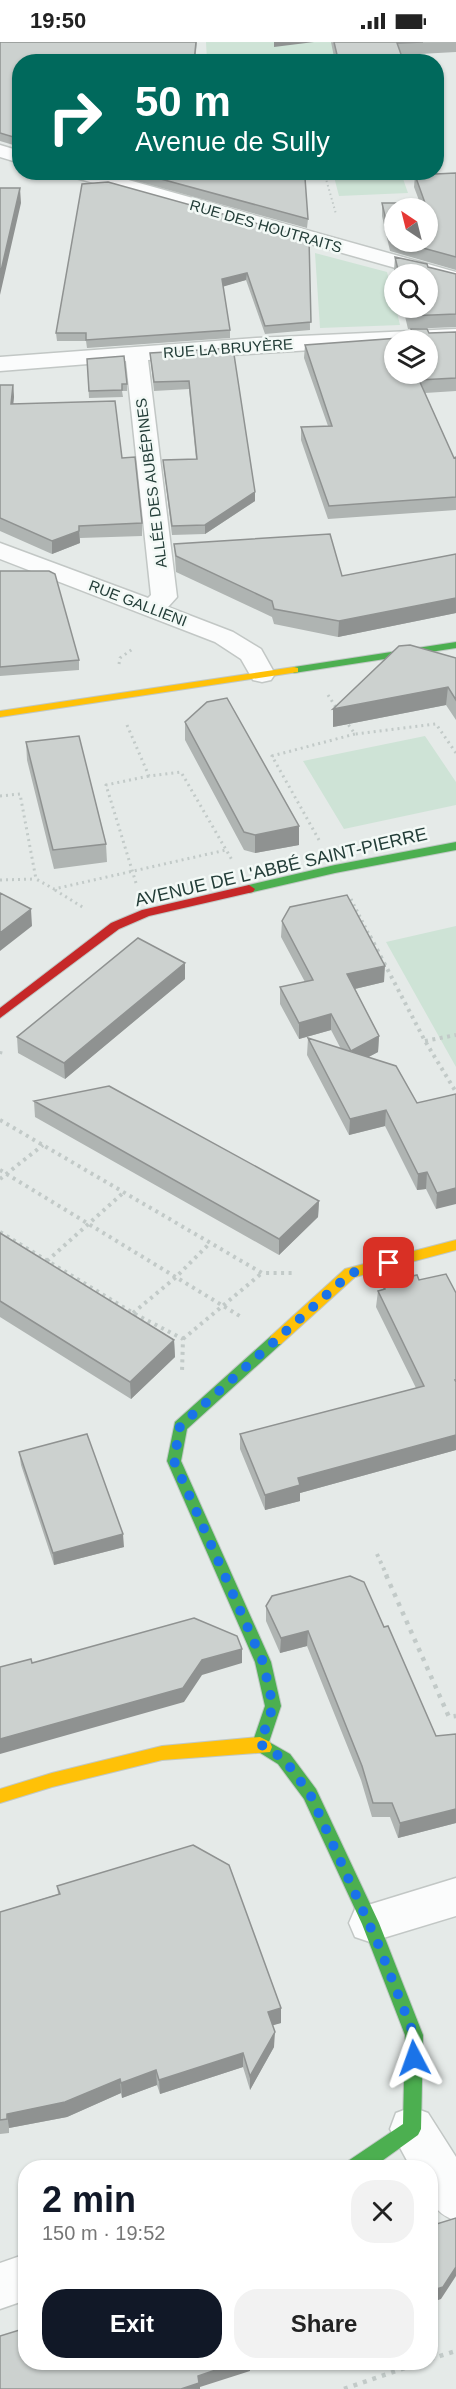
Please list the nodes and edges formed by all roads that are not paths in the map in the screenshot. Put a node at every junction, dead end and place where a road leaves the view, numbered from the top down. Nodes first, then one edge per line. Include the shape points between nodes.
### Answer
1 (104, 180) edge
2 (456, 279) edge
3 (456, 336) edge
4 (136, 354) junction
5 (0, 364) edge
6 (0, 550) edge
7 (152, 608) junction
8 (456, 645) edge
9 (262, 674) junction
10 (0, 714) edge
11 (456, 846) edge
12 (0, 1014) edge
13 (456, 1245) edge
14 (260, 1744) junction
15 (0, 1797) edge
16 (456, 1897) edge
17 (370, 1923) junction
18 (412, 2129) junction
19 (367, 2160) edge
20 (432, 2160) edge
21 (438, 2170) edge
22 (456, 2198) edge
23 (18, 2280) edge
24 (0, 2286) edge

1 - 2 street, RUE DES HOUTRAITS
3 - 4 street, RUE LA BRUYÈRE
4 - 5 street, RUE LA BRUYÈRE
4 - 7 street, ALLÉE DES AUBÉPINES via 164,597
6 - 7 street, RUE GALLIENI
7 - 9 street, RUE GALLIENI via 252,654
8 - 9 street
9 - 10 street
11 - 12 street, AVENUE DE L'ABBÉ SAINT-PIERRE via 335,869 146,913 115,926
13 - 14 street via 351,1273 180,1426 174,1461 263,1662 273,1706
14 - 15 street via 162,1753
14 - 17 street via 284,1759 310,1794
16 - 17 street
17 - 18 street via 414,2035
18 - 19 street
18 - 20 street
21 - 22 street
23 - 24 street

